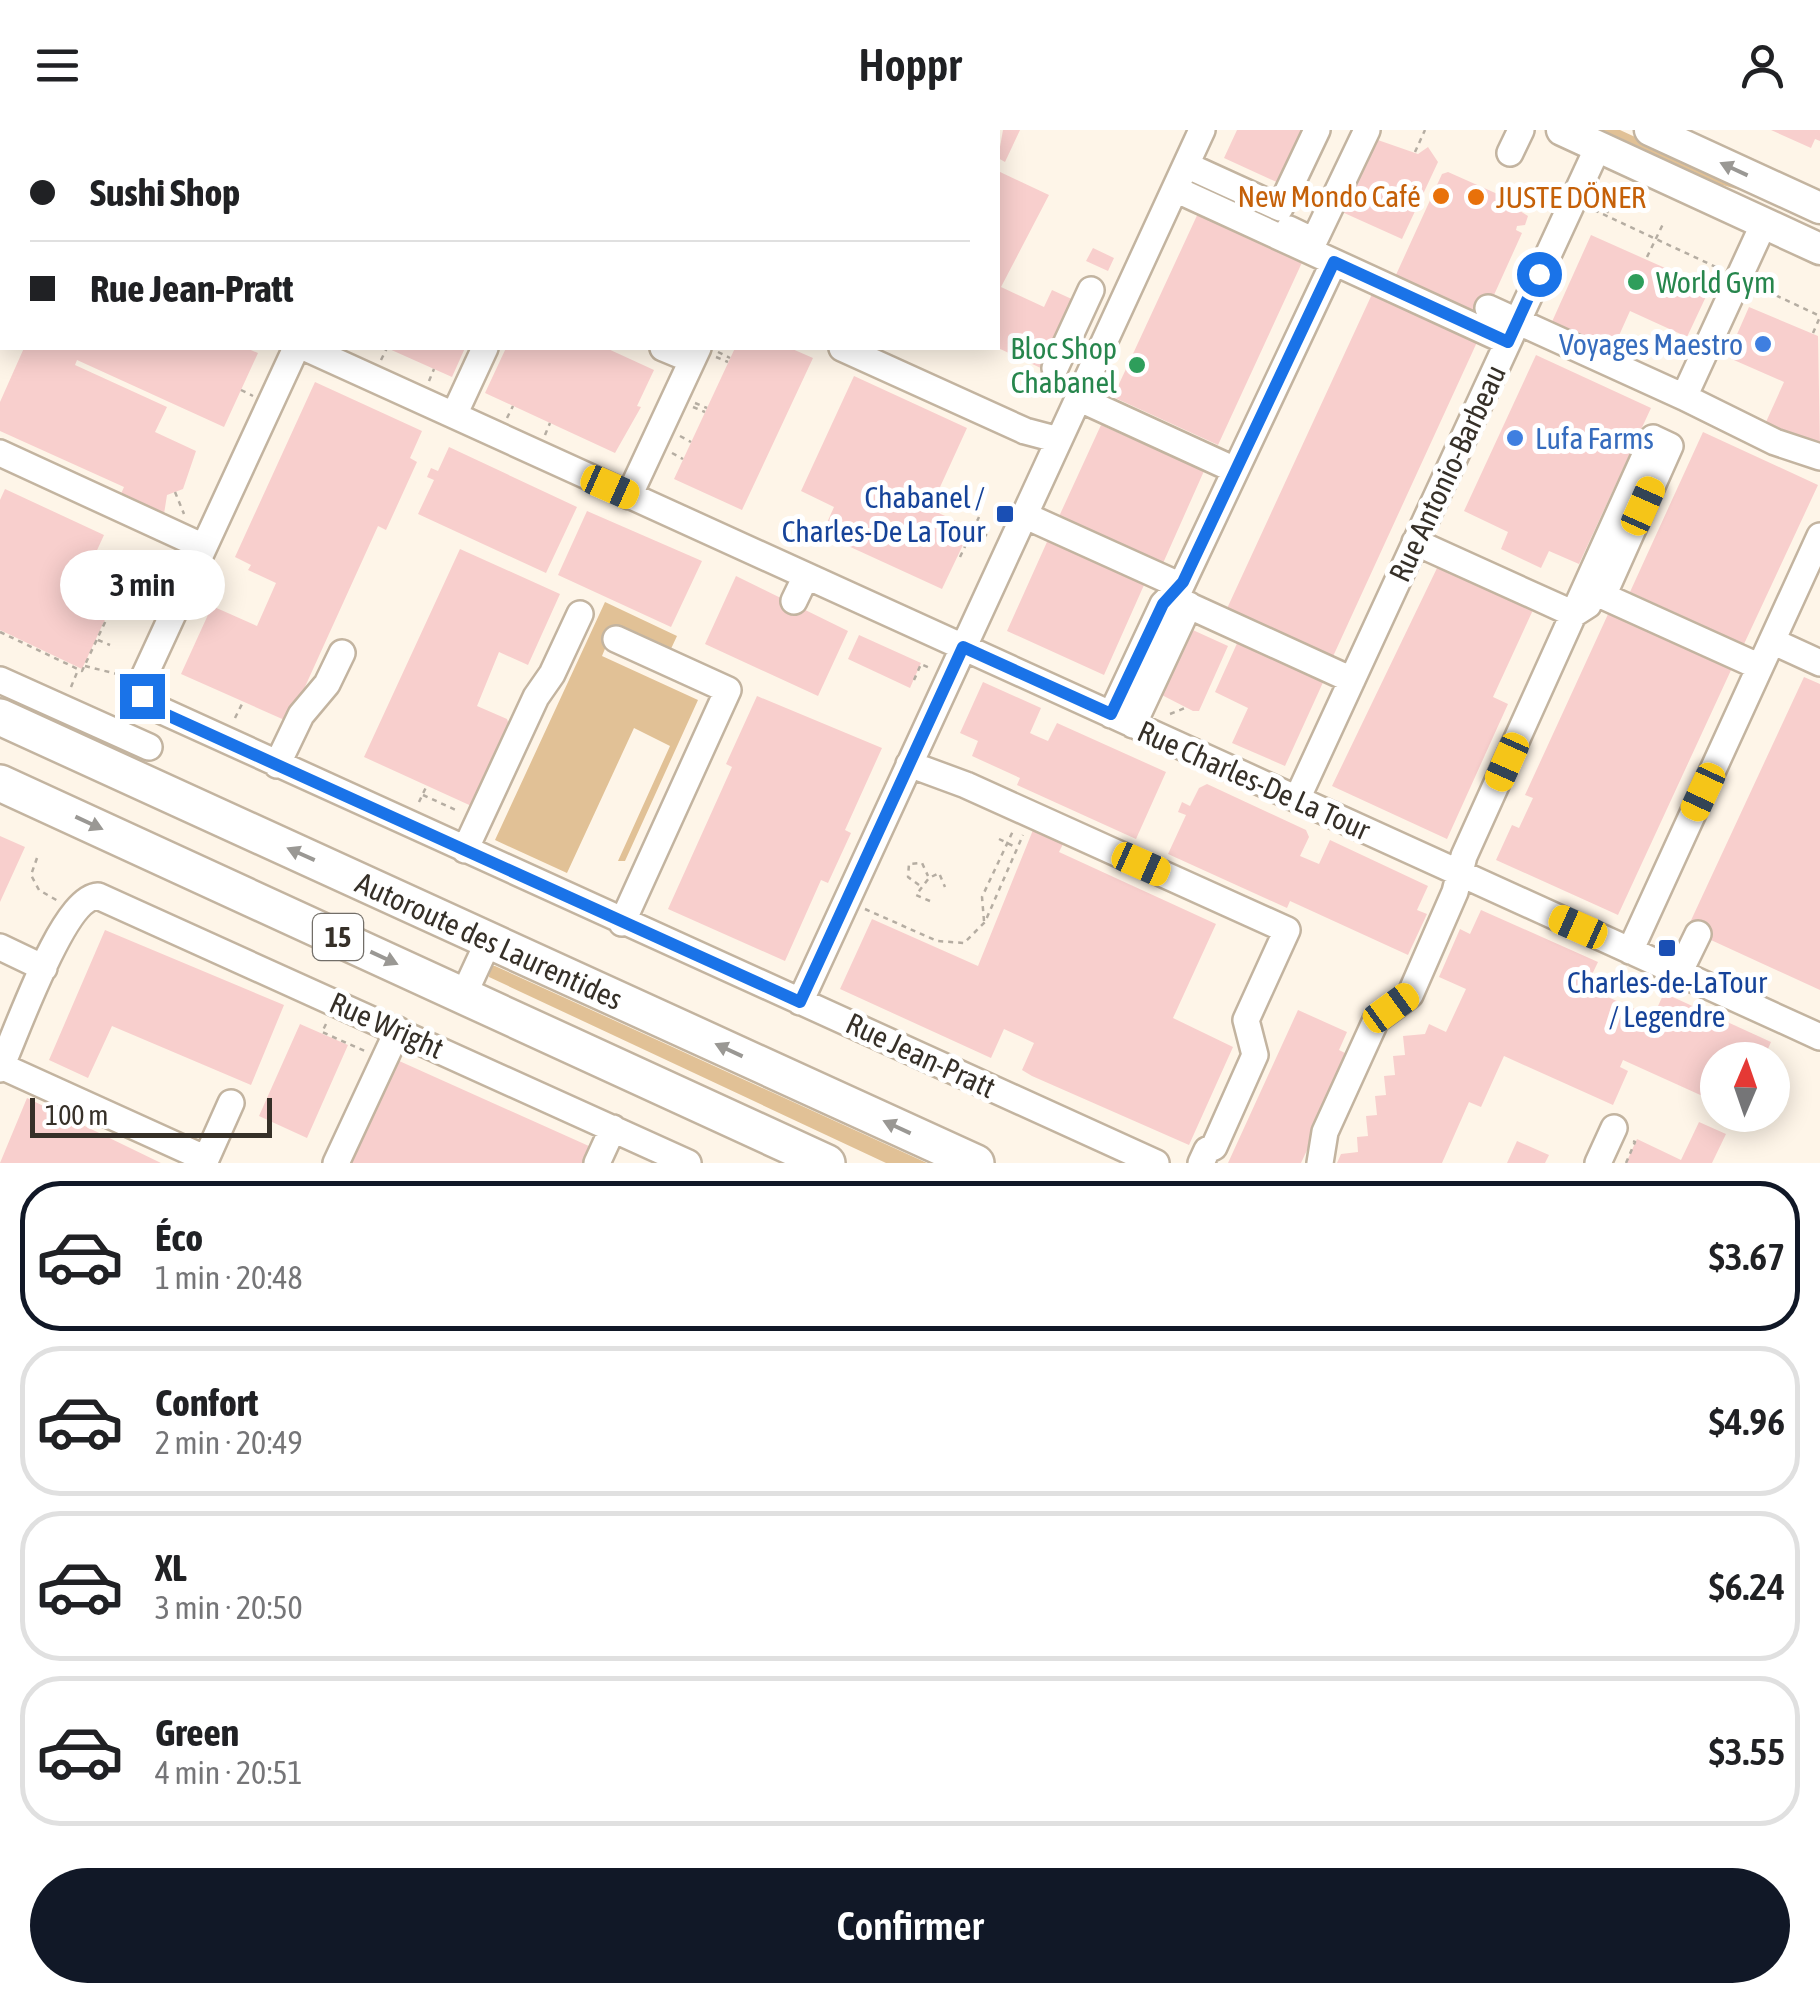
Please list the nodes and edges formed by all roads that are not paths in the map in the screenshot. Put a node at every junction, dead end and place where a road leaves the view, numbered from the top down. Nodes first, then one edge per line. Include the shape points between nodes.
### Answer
1 (1202, 130) edge
2 (1317, 130) edge
3 (1367, 130) edge
4 (1562, 130) edge
5 (1650, 130) edge
6 (1598, 147) junction
7 (1180, 177) junction
8 (1820, 208) edge
9 (1764, 223) junction
10 (1312, 246) junction
11 (1820, 249) edge
12 (1334, 262) junction
13 (1091, 290) dead end
14 (1491, 302) dead end
15 (1516, 324) junction
16 (295, 350) edge
17 (310, 350) edge
18 (485, 350) edge
19 (677, 350) edge
20 (846, 350) edge
21 (705, 354) edge
22 (1055, 368) dead end
23 (1684, 396) junction
24 (1078, 398) junction
25 (454, 415) junction
26 (1059, 440) junction
27 (0, 453) edge
28 (1820, 458) edge
29 (1235, 470) junction
30 (629, 496) junction
31 (1024, 515) junction
32 (1820, 536) edge
33 (1415, 542) junction
34 (204, 547) junction
35 (806, 576) junction
36 (1598, 584) junction
37 (1180, 596) junction
38 (794, 601) dead end
39 (580, 614) dead end
40 (1574, 614) junction
41 (1375, 630) junction
42 (616, 639) dead end
43 (1398, 641) dead end
44 (1772, 641) junction
45 (963, 647) junction
46 (342, 653) dead end
47 (1820, 663) edge
48 (1760, 667) junction
49 (0, 680) edge
50 (1352, 680) junction
51 (0, 718) edge
52 (1122, 720) junction
53 (149, 747) dead end
54 (108, 748) junction
55 (909, 764) junction
56 (277, 765) junction
57 (0, 782) edge
58 (1297, 799) junction
59 (465, 850) junction
60 (1460, 874) junction
61 (622, 923) junction
62 (1698, 934) dead end
63 (489, 940) junction
64 (0, 947) edge
65 (1630, 951) junction
66 (44, 968) junction
67 (1679, 973) junction
68 (464, 994) junction
69 (800, 1002) junction
70 (398, 1030) junction
71 (1820, 1038) edge
72 (0, 1072) edge
73 (231, 1103) dead end
74 (612, 1128) junction
75 (1625, 1135) road end
76 (178, 1163) edge
77 (336, 1163) edge
78 (596, 1163) edge
79 (688, 1163) edge
80 (827, 1163) edge
81 (976, 1163) edge
82 (1156, 1163) edge
83 (1201, 1163) edge
84 (1320, 1163) edge
85 (1598, 1163) edge

1 - 7 street
2 - 7 street via 1280,208
3 - 10 street
4 - 6 main road
8 -> 5 main road
6 - 9 main road
6 - 15 street, Rue Antonio-Barbeau
7 - 10 street
7 - 24 street
9 - 11 main road
9 - 23 street
10 - 12 street
12 - 15 street
12 - 29 street
13 - 22 street
14 - 15 street
15 - 23 street
15 - 33 street, Rue Antonio-Barbeau
16 - 34 street
17 - 25 street, Rue Charles-De La Tour
18 - 25 street
19 - 21 street
20 - 26 street
21 - 30 street
23 - 28 street
24 - 26 street
24 - 29 street
25 - 30 street, Rue Charles-De La Tour
26 - 31 street
27 - 34 street
29 - 37 street
30 - 35 street, Rue Charles-De La Tour
31 - 37 street
31 - 45 street
32 - 44 street
33 - 40 street
33 - 41 street, Rue Antonio-Barbeau
34 - 56 street, Rue Jean-Pratt via 142,681 142,696 156,710
35 - 38 street
35 - 45 street, Rue Charles-De La Tour
36 - 36 street via 1670,446 1653,438
36 - 40 street
36 - 48 street
37 - 50 street
37 - 52 street
39 - 59 street
40 - 60 street
41 - 43 street
41 - 50 street, Rue Antonio-Barbeau
42 - 61 street via 728,690
44 - 47 street
44 - 48 street
45 - 52 street, Rue Charles-De La Tour
45 - 55 street
46 - 56 street
48 - 65 street via 1735,692
49 - 54 street
50 - 58 street, Rue Antonio-Barbeau
51 - 54 highway, Autoroute des Laurentides / 15
52 - 58 street, Rue Charles-De La Tour
53 - 54 street
63 -> 54 highway, Autoroute des Laurentides / 15
55 - 69 street
55 - 83 street via 1287,930 1246,1020 1254,1056
56 - 59 street, Rue Jean-Pratt
57 -> 68 highway, Autoroute des Laurentides / 15
58 - 60 street, Rue Charles-De La Tour
59 - 61 street, Rue Jean-Pratt
60 - 65 street, Rue Charles-De La Tour
60 - 84 street via 1410,995 1376,1020 1325,1132
61 - 69 street, Rue Jean-Pratt
62 - 67 street
63 - 68 street
81 -> 63 highway, Autoroute des Laurentides / 15
64 - 66 street
65 - 67 street, Rue Charles-De La Tour
66 - 70 street, Rue Wright via 72,900 106,897
66 - 72 street
67 - 71 street, Rue Charles-De La Tour
68 - 80 highway, Autoroute des Laurentides / 15
69 - 82 street, Rue Jean-Pratt
70 - 74 street, Rue Wright
70 - 77 street
72 - 73 street via 206,1159
72 - 76 street
74 - 78 street
74 - 79 street, Rue Wright
75 - 85 street

